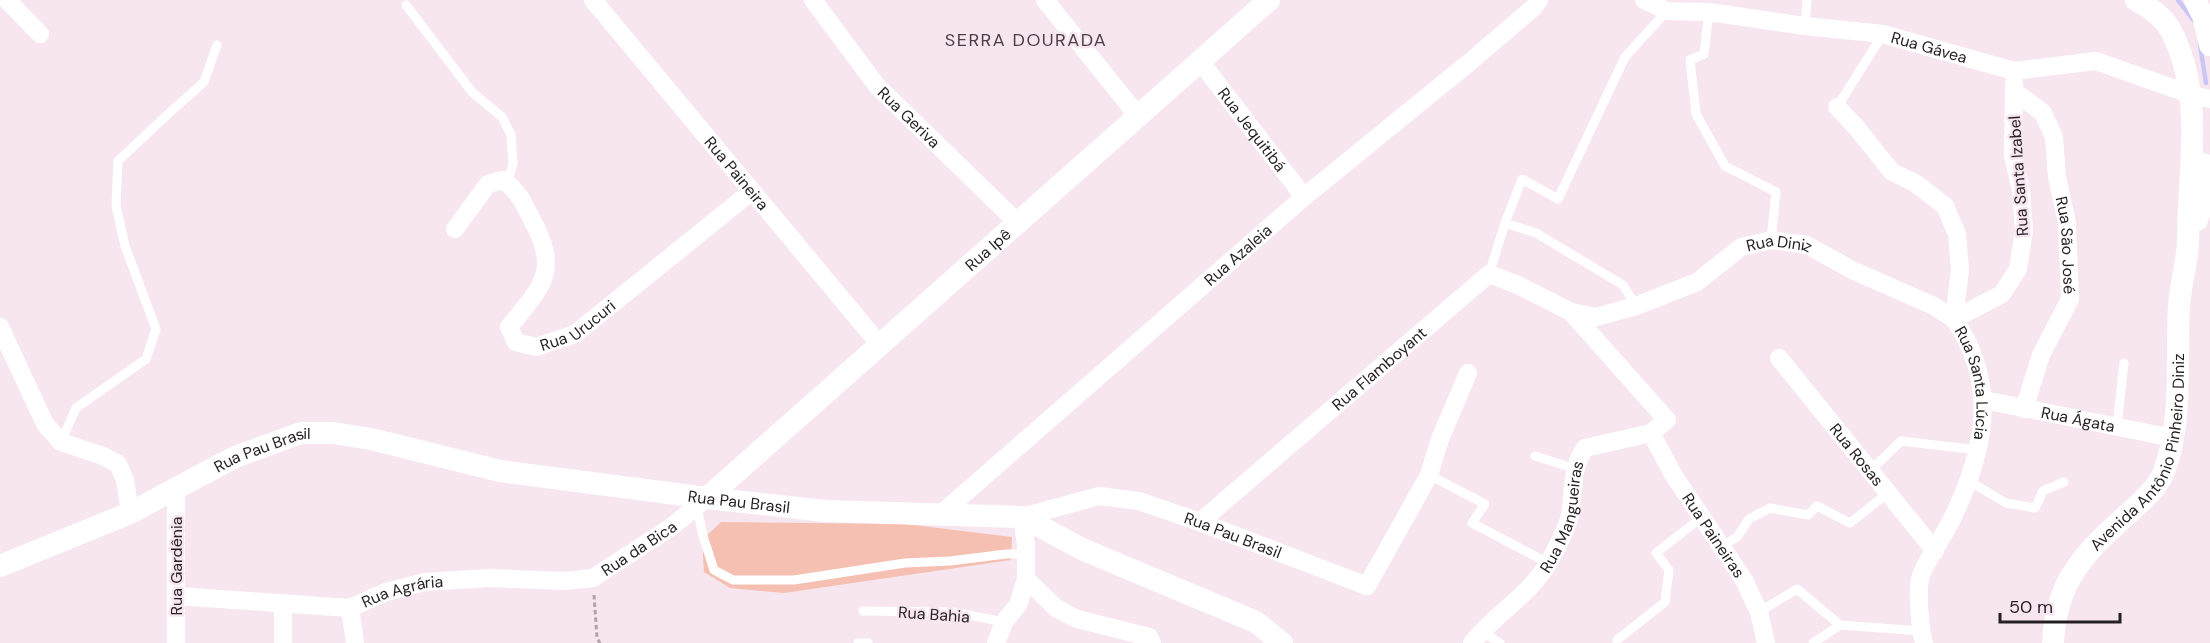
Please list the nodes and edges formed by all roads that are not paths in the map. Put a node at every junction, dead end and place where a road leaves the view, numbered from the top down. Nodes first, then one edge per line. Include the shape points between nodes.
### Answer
1 (8, 0) edge
2 (593, 0) edge
3 (813, 0) edge
4 (1045, 0) edge
5 (1539, 0) edge
6 (1644, 0) edge
7 (1807, 0) edge
8 (2136, 0) edge
9 (2195, 0) edge
10 (1266, 1) edge
11 (406, 5) dead end
12 (1667, 11) junction
13 (1708, 12) junction
14 (1805, 26) junction
15 (40, 34) dead end
16 (1883, 34) junction
17 (217, 45) dead end
18 (2210, 45) edge
19 (1200, 61) junction
20 (2014, 71) junction
21 (2014, 91) junction
22 (2201, 97) edge
23 (1837, 107) joint
24 (1138, 116) junction
25 (2202, 162) edge
26 (2210, 180) edge
27 (507, 183) junction
28 (752, 191) junction
29 (1304, 198) junction
30 (1018, 223) junction
31 (1505, 223) junction
32 (455, 229) dead end
33 (1771, 240) junction
34 (2188, 250) junction
35 (1489, 274) junction
36 (1636, 306) junction
37 (1570, 312) junction
38 (1954, 319) junction
39 (0, 327) edge
40 (880, 345) junction
41 (1779, 358) dead end
42 (2124, 363) dead end
43 (1468, 373) dead end
44 (1984, 400) junction
45 (2024, 409) junction
46 (2117, 426) junction
47 (1652, 433) junction
48 (2173, 438) junction
49 (61, 442) junction
50 (1978, 450) junction
51 (1535, 456) dead end
52 (1576, 469) junction
53 (1870, 471) junction
54 (1430, 475) junction
55 (1969, 481) junction
56 (2064, 482) dead end
57 (176, 489) junction
58 (1888, 493) junction
59 (702, 502) junction
60 (130, 513) junction
61 (941, 514) junction
62 (1022, 517) junction
63 (1702, 517) junction
64 (1200, 522) junction
65 (1722, 546) junction
66 (1935, 551) junction
67 (1026, 554) junction
68 (1548, 563) junction
69 (0, 566) edge
70 (593, 578) joint
71 (1026, 579) junction
72 (176, 596) junction
73 (283, 604) junction
74 (350, 609) junction
75 (863, 611) dead end
76 (1759, 612) junction
77 (1004, 622) junction
78 (1840, 625) junction
79 (1477, 637) edge
80 (1922, 637) edge
81 (176, 643) edge
82 (284, 643) edge
83 (355, 643) edge
84 (858, 643) edge
85 (868, 643) edge
86 (996, 643) edge
87 (1152, 643) edge
88 (1282, 643) edge
89 (1500, 643) edge
90 (1617, 643) edge
91 (1766, 643) edge
92 (1812, 643) edge
93 (2053, 643) edge

1 - 15 street
2 - 28 street, Rua Paineira
3 - 30 street, Rua Geriva via 878,86
4 - 24 street
5 - 29 street, Rua Azaleia
6 - 12 street, Rua Gávea
7 - 14 lane
8 - 22 street, Avenida Antônio Pinheiro Diniz via 2169,27
9 - 18 street
10 - 19 street, Rua Ipê
11 - 27 lane via 472,92 502,117 511,135 513,164
12 - 13 street, Rua Gávea
12 - 31 lane via 1625,57 1558,199 1522,179
13 - 14 street, Rua Gávea
13 - 33 lane via 1704,54 1690,60 1696,114 1725,166 1776,192
14 - 16 street, Rua Gávea
16 - 20 street, Rua Gávea
16 - 23 lane, Rua Santa Lúcia
17 - 49 lane via 204,82 118,161 116,206 125,246 156,329 146,359 76,408
19 - 24 street, Rua Ipê
19 - 29 street, Rua Jequitibá
20 - 21 street, Rua Santa Izabel
20 - 22 street, Rua Gávea via 2096,61
21 - 38 street, Rua Santa Izabel via 2013,155 2024,230 2018,269 2002,294
21 - 45 street, Rua São José via 2043,113 2054,137 2067,224 2070,299 2041,355
22 - 25 street, Avenida Antônio Pinheiro Diniz
23 - 38 street, Rua Santa Lúcia via 1892,172 1916,183 1945,206 1957,234 1960,270
24 - 30 street, Rua Ipê
25 - 34 street, Avenida Antônio Pinheiro Diniz
26 - 34 street, Avenida Antônio Pinheiro Diniz
27 - 28 street, Rua Urucuri via 516,189 541,236 548,261 544,280 509,327 516,342 536,347 575,334
27 - 32 street via 502,180 488,184
28 - 40 street, Rua Paineira
29 - 61 street, Rua Azaleia
30 - 40 street, Rua Ipê
31 - 35 lane
31 - 36 lane via 1536,233 1623,285
33 - 36 street, Rua Diniz via 1741,247 1697,282
33 - 38 street, Rua Diniz via 1807,245
34 - 48 street, Avenida Antônio Pinheiro Diniz via 2179,304
35 - 37 street
35 - 64 street, Rua Flamboyant
36 - 37 street, Rua Diniz via 1596,317
37 - 47 street via 1667,420
38 - 44 street, Rua Santa Lúcia via 1969,341
39 - 49 street via 45,424
40 - 59 street, Rua Ipê
41 - 53 street, Rua Rosas
42 - 46 lane
43 - 54 street via 1440,439
44 - 45 street, Rua Ágata
44 - 50 street, Rua Santa Lúcia
45 - 46 street, Rua Ágata
46 - 48 street, Rua Ágata
47 - 52 street, Rua Mangueiras via 1585,448
47 - 63 street, Rua Paineiras via 1674,476
48 - 93 street, Avenida Antônio Pinheiro Diniz via 2164,472 2146,498 2092,547 2070,576 2054,623
49 - 60 street via 118,464
50 - 53 lane via 1901,441
50 - 55 street, Rua Santa Lúcia
51 - 52 lane
52 - 68 street, Rua Mangueiras via 1569,518
53 - 58 street, Rua Rosas
54 - 64 street, Rua Pau Brasil via 1366,586
54 - 68 lane via 1485,504 1472,523
55 - 56 lane via 2006,503 2035,508 2043,491
55 - 66 street, Rua Santa Lúcia
57 - 59 street, Rua Pau Brasil via 236,457 301,434 333,433 500,471
57 - 60 street, Rua Pau Brasil
57 - 72 street, Rua Gardênia
58 - 65 lane via 1850,523 1817,506 1808,515 1770,508 1749,519 1737,537
58 - 66 street, Rua Rosas
59 - 61 street, Rua Pau Brasil
59 - 67 lane via 703,536 714,570 733,580 794,580 905,563
59 - 70 street, Rua da Bica
60 - 69 street, Rua Pau Brasil
61 - 62 street, Rua Pau Brasil
62 - 64 street, Rua Pau Brasil via 1099,496 1139,501
62 - 67 street
62 - 88 street via 1084,550 1256,622
63 - 65 street, Rua Paineiras
63 - 90 lane via 1656,553 1669,570 1665,602
65 - 76 street, Rua Paineiras
66 - 80 street, Rua Santa Lúcia via 1920,579
67 - 71 street
68 - 79 street, Rua Mangueiras via 1520,597
70 - 74 street, Rua Agrária via 424,582 386,592
71 - 77 street via 1018,605
71 - 87 street via 1056,608 1077,619 1149,637
72 - 73 street, Rua Agrária
72 - 81 street, Rua Gardênia
73 - 74 street, Rua Agrária
73 - 82 street
74 - 83 street
75 - 77 lane, Rua Bahia via 952,612
76 - 78 lane via 1797,589
76 - 91 street, Rua Paineiras
77 - 86 street
78 - 80 lane
78 - 92 lane
79 - 89 lane
84 - 85 lane

